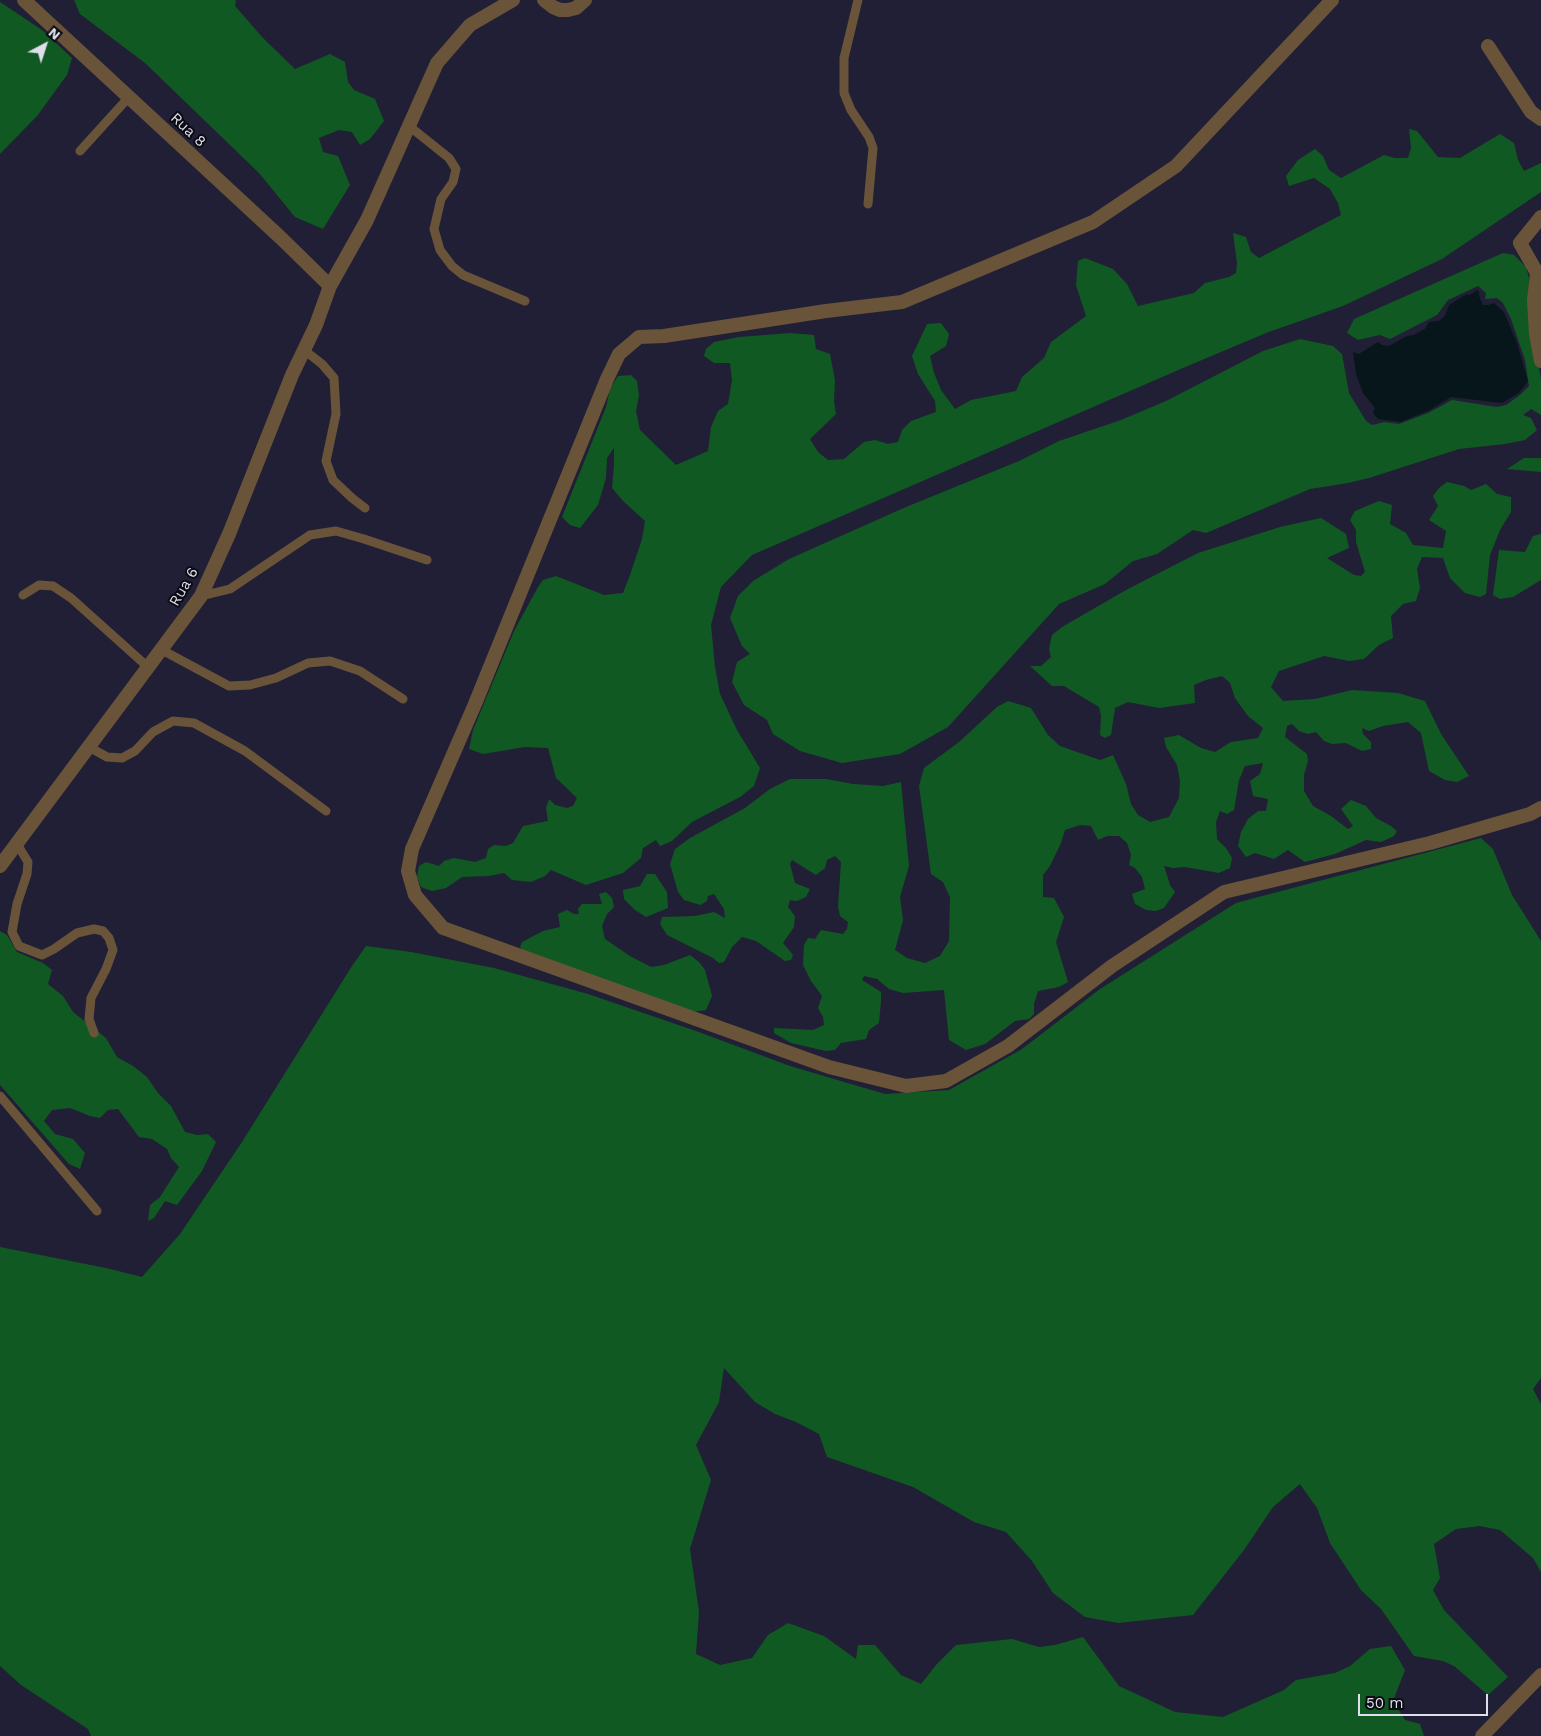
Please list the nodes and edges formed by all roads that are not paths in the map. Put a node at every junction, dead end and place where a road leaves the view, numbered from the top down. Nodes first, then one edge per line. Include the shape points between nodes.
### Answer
1 (24, 0) edge
2 (513, 0) edge
3 (544, 0) edge
4 (585, 0) edge
5 (858, 0) edge
6 (1332, 0) edge
7 (1488, 46) dead end
8 (129, 97) junction
9 (1541, 119) edge
10 (409, 126) junction
11 (80, 151) dead end
12 (868, 204) dead end
13 (1541, 217) edge
14 (1539, 274) edge
15 (330, 286) junction
16 (525, 301) dead end
17 (304, 350) junction
18 (1541, 361) edge
19 (365, 508) dead end
20 (427, 560) dead end
21 (24, 595) dead end
22 (201, 596) junction
23 (162, 650) junction
24 (149, 668) junction
25 (403, 699) dead end
26 (89, 747) junction
27 (1541, 808) edge
28 (326, 811) dead end
29 (17, 844) junction
30 (0, 866) edge
31 (94, 1033) dead end
32 (0, 1096) edge
33 (97, 1211) dead end
34 (1541, 1675) edge
35 (1482, 1736) edge

1 - 8 street, Rua 8
2 - 10 street, Rua 6 via 470,25 436,63
3 - 4 street via 560,10 576,8
5 - 12 lane via 844,58 844,93 873,148
6 - 27 street via 1176,166 1093,222 902,302 639,337 619,354 412,848 408,871 415,896 443,928 829,1067 906,1086 946,1080 1008,1046 1112,966 1224,892 1430,843
7 - 9 street via 1531,112
8 - 11 lane
8 - 15 street, Rua 8
10 - 15 street, Rua 6 via 367,220
10 - 16 lane via 449,158 456,169 453,182 441,199 434,229 440,250 463,275
13 - 14 street via 1520,243
14 - 18 street via 1534,300
15 - 17 street, Rua 6
17 - 19 lane via 334,378 336,414 326,461 333,480
17 - 22 street, Rua 6
20 - 22 lane via 336,531 310,535 230,589
21 - 24 lane via 39,585 53,586 71,598
22 - 23 street, Rua 6
23 - 24 street, Rua 6
23 - 25 lane via 229,686 250,685 276,678 308,663 330,661 360,671
24 - 26 street, Rua 6
26 - 28 lane via 107,757 122,758 135,752 154,732 173,721 194,723 245,751
26 - 29 street, Rua 6
29 - 30 street, Rua 6
29 - 31 lane via 28,862 12,932 19,946 42,955 77,934 94,929 103,931 109,938 113,950 92,998 89,1019
32 - 33 lane
34 - 35 street

